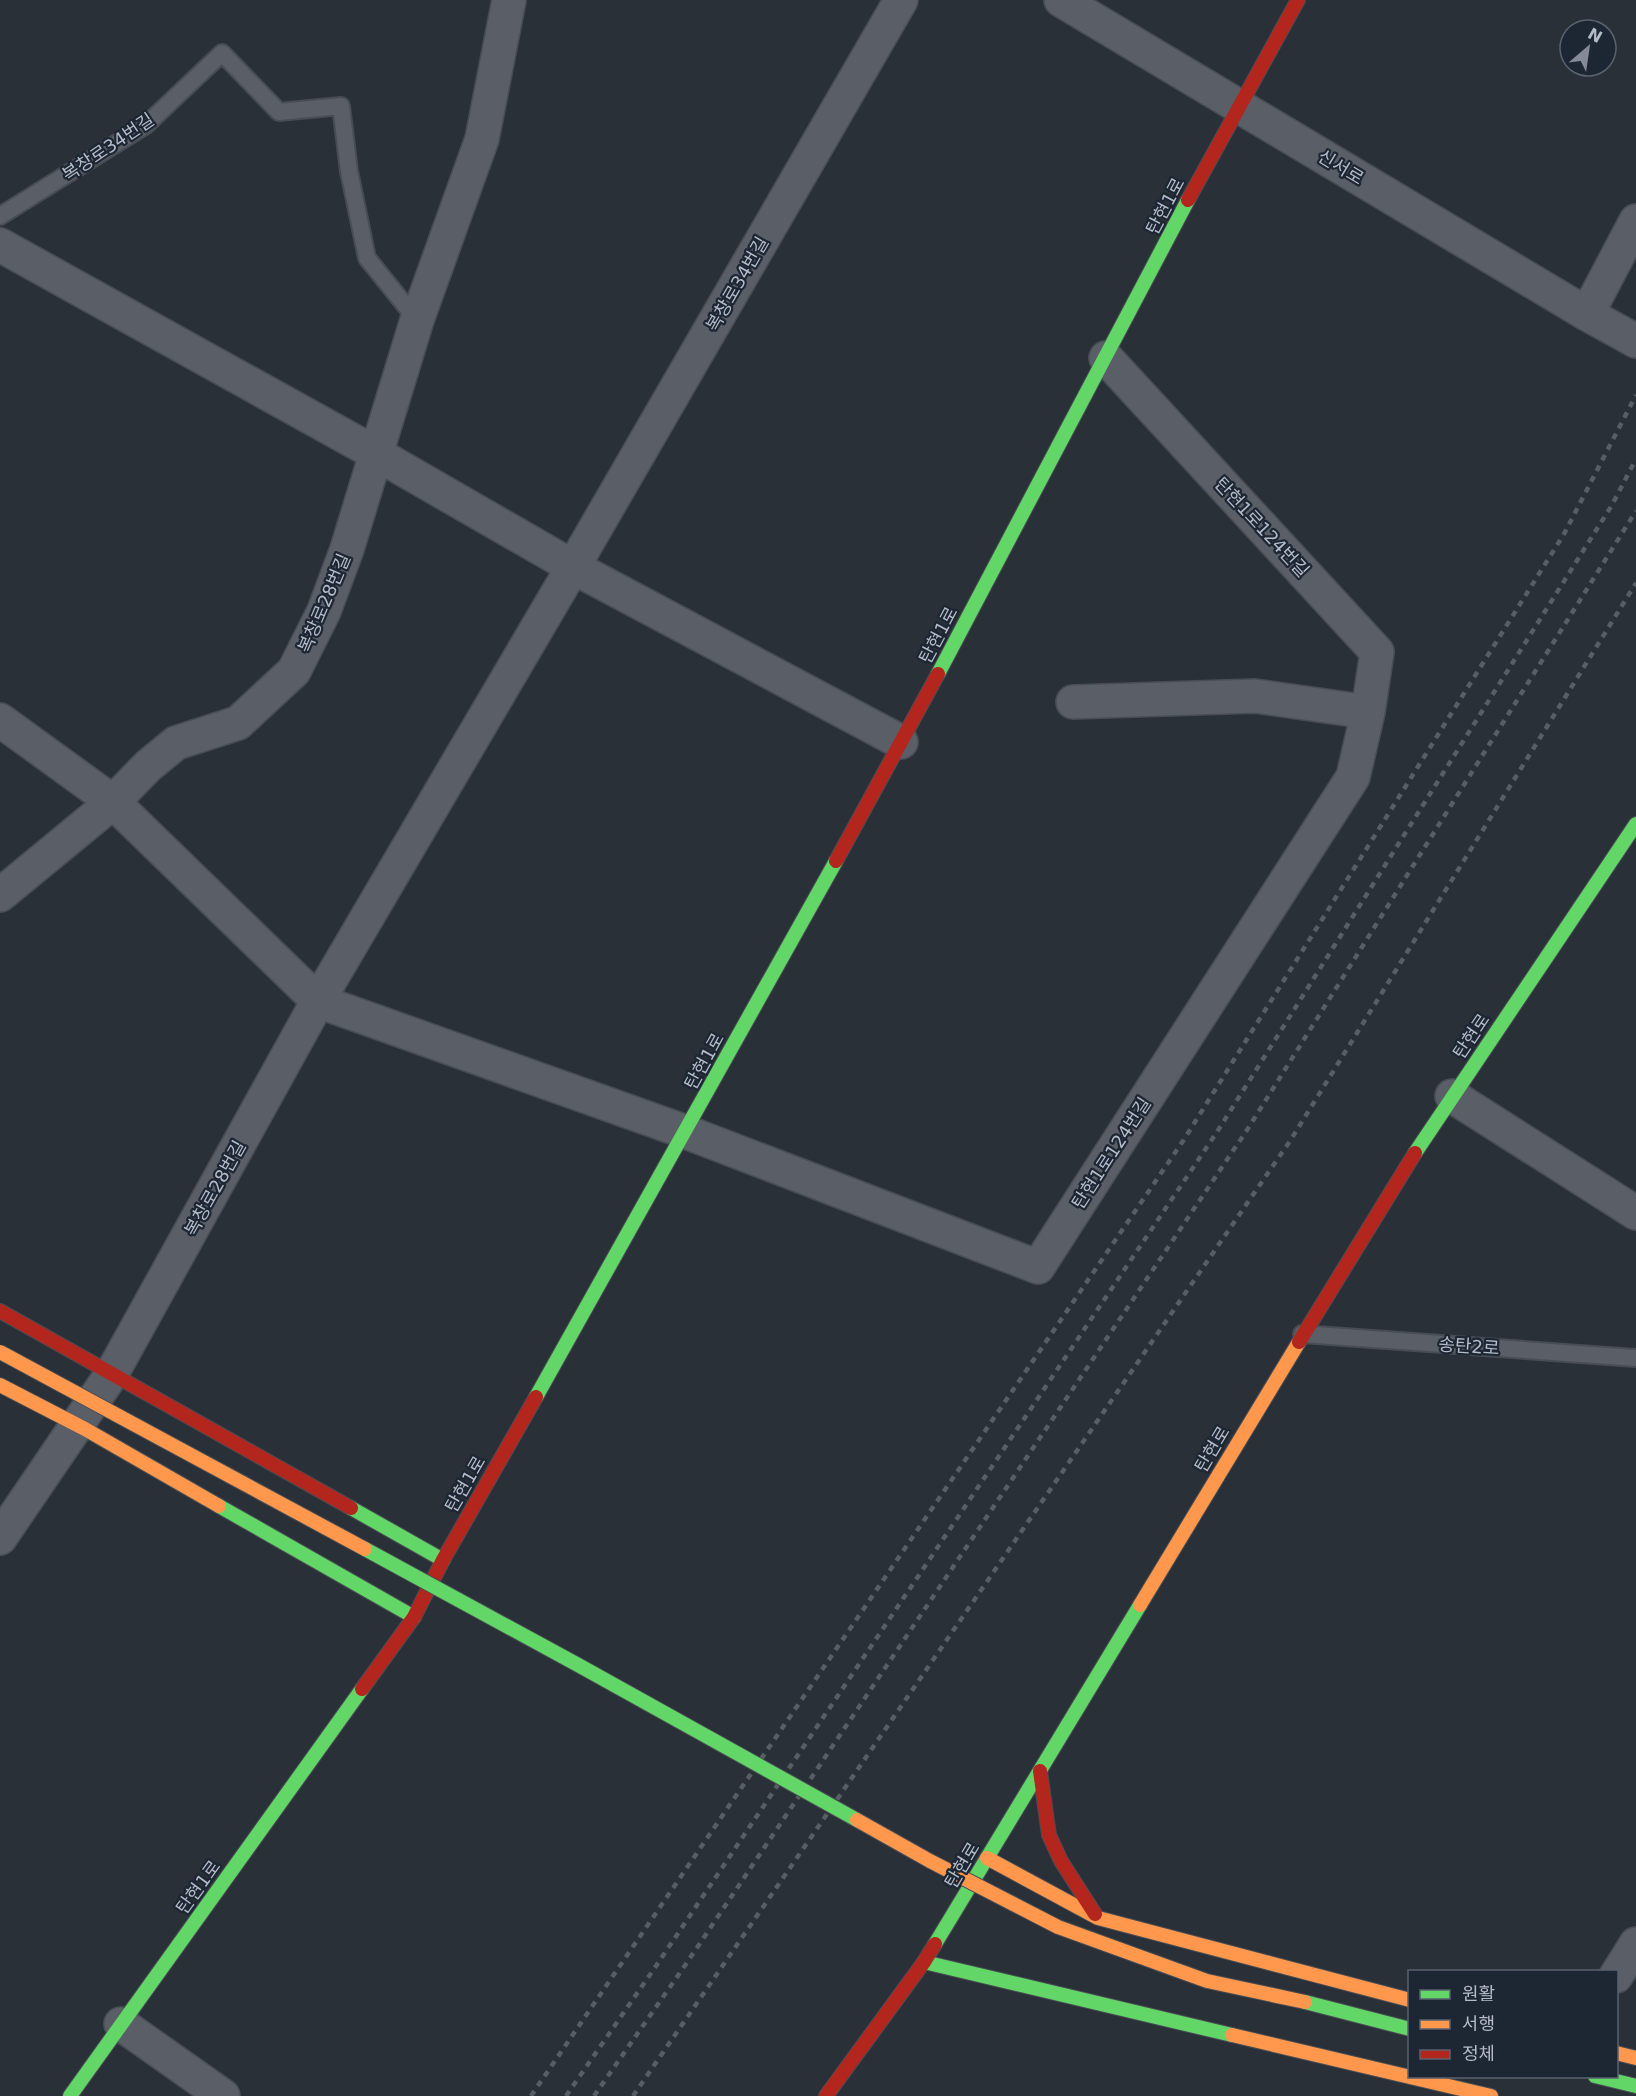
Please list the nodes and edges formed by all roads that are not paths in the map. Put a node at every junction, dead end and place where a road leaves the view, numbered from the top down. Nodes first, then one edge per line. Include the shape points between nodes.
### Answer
1 (509, 0) edge
2 (901, 0) edge
3 (1061, 0) edge
4 (1298, 0) edge
5 (1239, 105) junction
6 (0, 216) edge
7 (1636, 221) edge
8 (0, 245) edge
9 (1587, 314) junction
10 (417, 320) junction
11 (1629, 337) edge
12 (1106, 358) junction
13 (375, 453) junction
14 (573, 567) junction
15 (1073, 702) dead end
16 (1368, 712) junction
17 (0, 720) edge
18 (901, 742) junction
19 (112, 802) junction
20 (1636, 824) edge
21 (0, 895) edge
22 (318, 1001) junction
23 (1452, 1096) junction
24 (686, 1132) junction
25 (1636, 1213) edge
26 (0, 1311) edge
27 (1302, 1334) junction
28 (0, 1352) edge
29 (1636, 1358) edge
30 (111, 1375) junction
31 (0, 1385) edge
32 (77, 1426) junction
33 (0, 1538) edge
34 (443, 1560) junction
35 (414, 1617) junction
36 (1040, 1771) junction
37 (987, 1858) junction
38 (1098, 1918) junction
39 (1636, 1944) edge
40 (924, 1962) junction
41 (1618, 1974) edge
42 (1408, 1999) edge
43 (121, 2024) junction
44 (1408, 2028) edge
45 (1618, 2053) edge
46 (1636, 2058) edge
47 (1408, 2076) edge
48 (1415, 2078) edge
49 (1603, 2078) edge
50 (1636, 2086) edge
51 (70, 2096) edge
52 (223, 2096) edge
53 (826, 2096) edge
54 (1491, 2096) edge

1 - 10 street via 482,139
2 - 14 street, 복창로34번길
3 - 5 street, 신서로
4 - 5 street, 탄현1로
5 - 9 street, 신서로
5 - 12 street, 탄현1로
6 - 10 lane, 복창로34번길 via 146,125 222,53 279,112 341,106 349,171 367,258
7 - 9 street
8 - 13 street
9 - 11 street, 신서로
10 - 13 street
12 - 16 street, 탄현1로124번길 via 1377,652
12 - 18 street, 탄현1로
13 - 14 street
13 - 19 street, 복창로28번길 via 324,611 294,671 238,723 176,743
14 - 18 street
14 - 22 street, 복창로34번길
15 - 16 street via 1255,696
16 - 24 street, 탄현1로124번길 via 1353,777 1038,1267
17 - 19 street
18 - 24 street, 탄현1로
19 - 21 street, 복창로28번길
19 - 22 street
20 - 23 street, 탄현로
22 - 24 street
22 - 30 street, 복창로28번길
23 - 25 street
23 - 27 street, 탄현로
24 - 34 street, 탄현1로
26 - 30 street
27 - 29 lane, 송탄2로
27 - 36 street, 탄현로
28 - 44 street, bridge via 580,1666 930,1861 1058,1927 1207,1981
30 - 32 street, 복창로28번길
30 - 34 street
31 - 32 street
32 - 33 street, 복창로28번길
32 - 35 street
34 - 35 street, 탄현1로
35 - 43 street, 탄현1로
36 - 37 street, 탄현로
36 - 38 street via 1050,1836 1060,1861
37 - 38 street
37 - 40 street, 탄현로
38 - 42 street
39 - 41 street
40 - 47 street
40 - 53 street, 탄현로
43 - 51 street, 탄현1로
43 - 52 street
45 - 46 street
48 - 54 street
49 - 50 street

